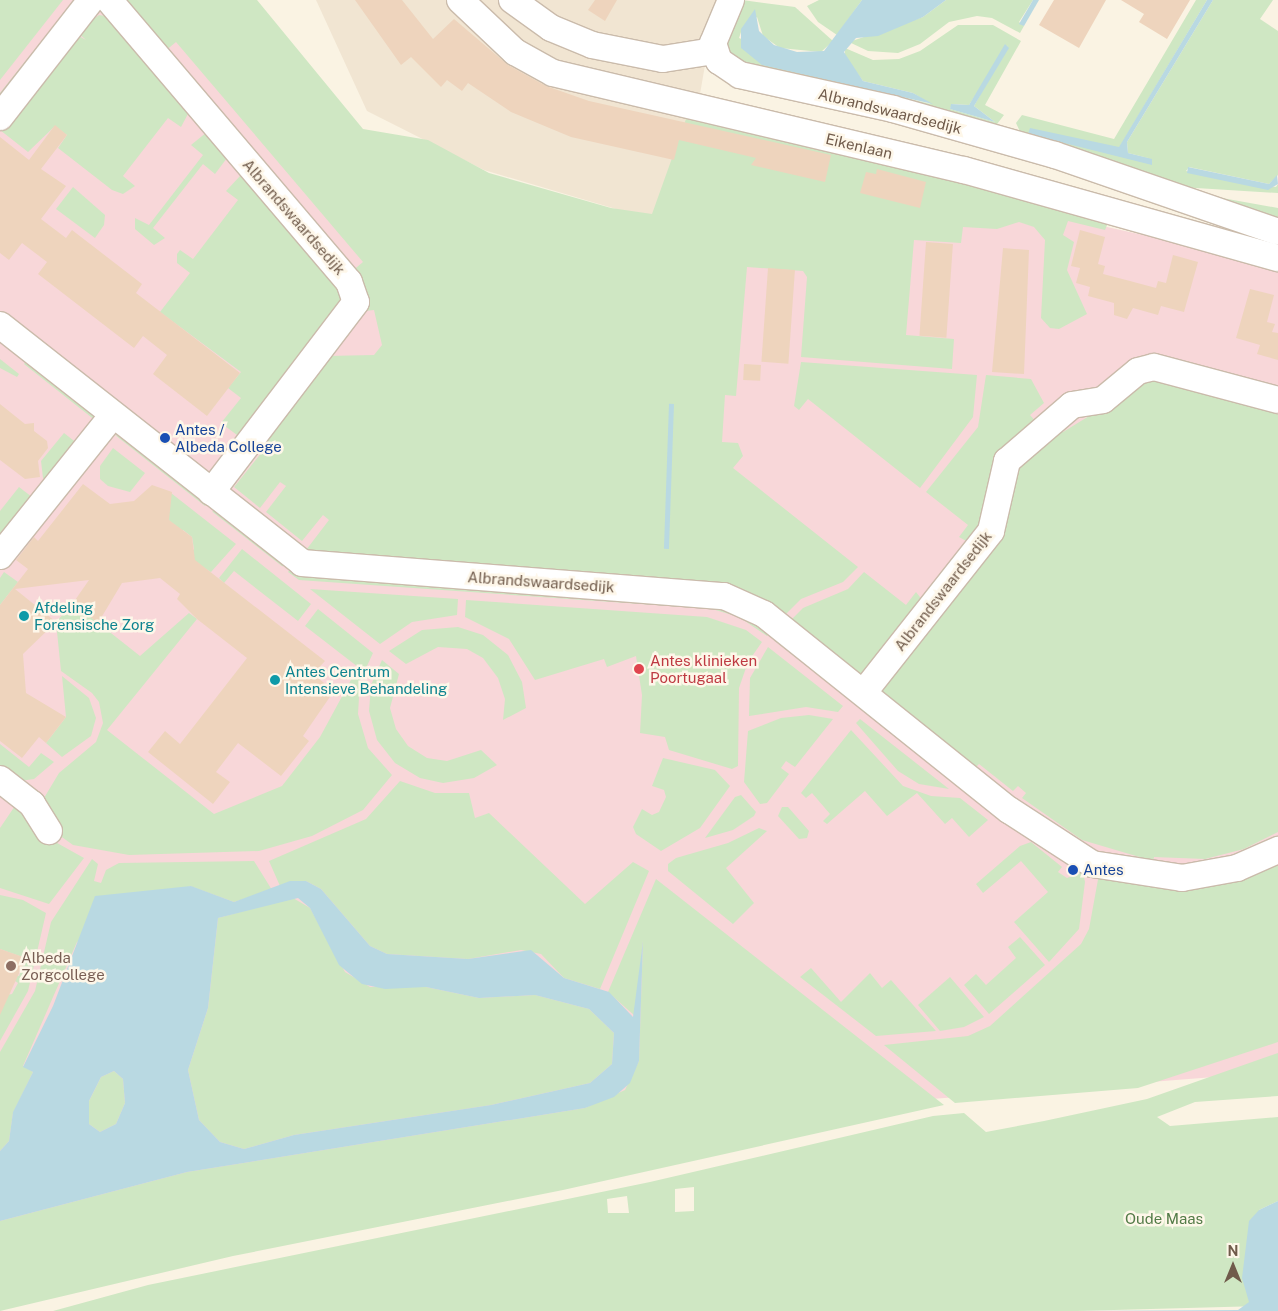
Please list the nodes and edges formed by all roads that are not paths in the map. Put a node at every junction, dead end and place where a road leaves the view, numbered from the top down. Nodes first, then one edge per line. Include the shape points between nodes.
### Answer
1 (91, 0) edge
2 (109, 0) edge
3 (460, 0) edge
4 (731, 0) edge
5 (517, 1) edge
6 (714, 51) junction
7 (1, 114) edge
8 (1278, 232) edge
9 (1278, 258) edge
10 (0, 325) edge
11 (1278, 400) edge
12 (113, 415) junction
13 (211, 492) junction
14 (0, 556) edge
15 (864, 692) junction
16 (0, 779) edge
17 (49, 831) dead end
18 (1278, 850) edge

1 - 7 street
2 - 13 street, Albrandswaardsedijk via 349,282 356,302
3 - 9 street, Eikenlaan via 516,52 553,73 964,170
4 - 6 street via 714,31
5 - 6 street via 551,28 592,45 663,59
6 - 8 street, Albrandswaardsedijk via 724,66 748,78 893,109 1055,155
10 - 12 street, Albrandswaardsedijk
11 - 15 street, Albrandswaardsedijk via 1154,367 1138,371 1103,400 1072,405 1007,462 991,531
12 - 13 street, Albrandswaardsedijk
12 - 14 street
13 - 15 street, Albrandswaardsedijk via 296,560 312,567 730,598 764,614
15 - 18 street, Albrandswaardsedijk via 1030,826 1092,864 1182,878 1229,870
16 - 17 street via 32,804

